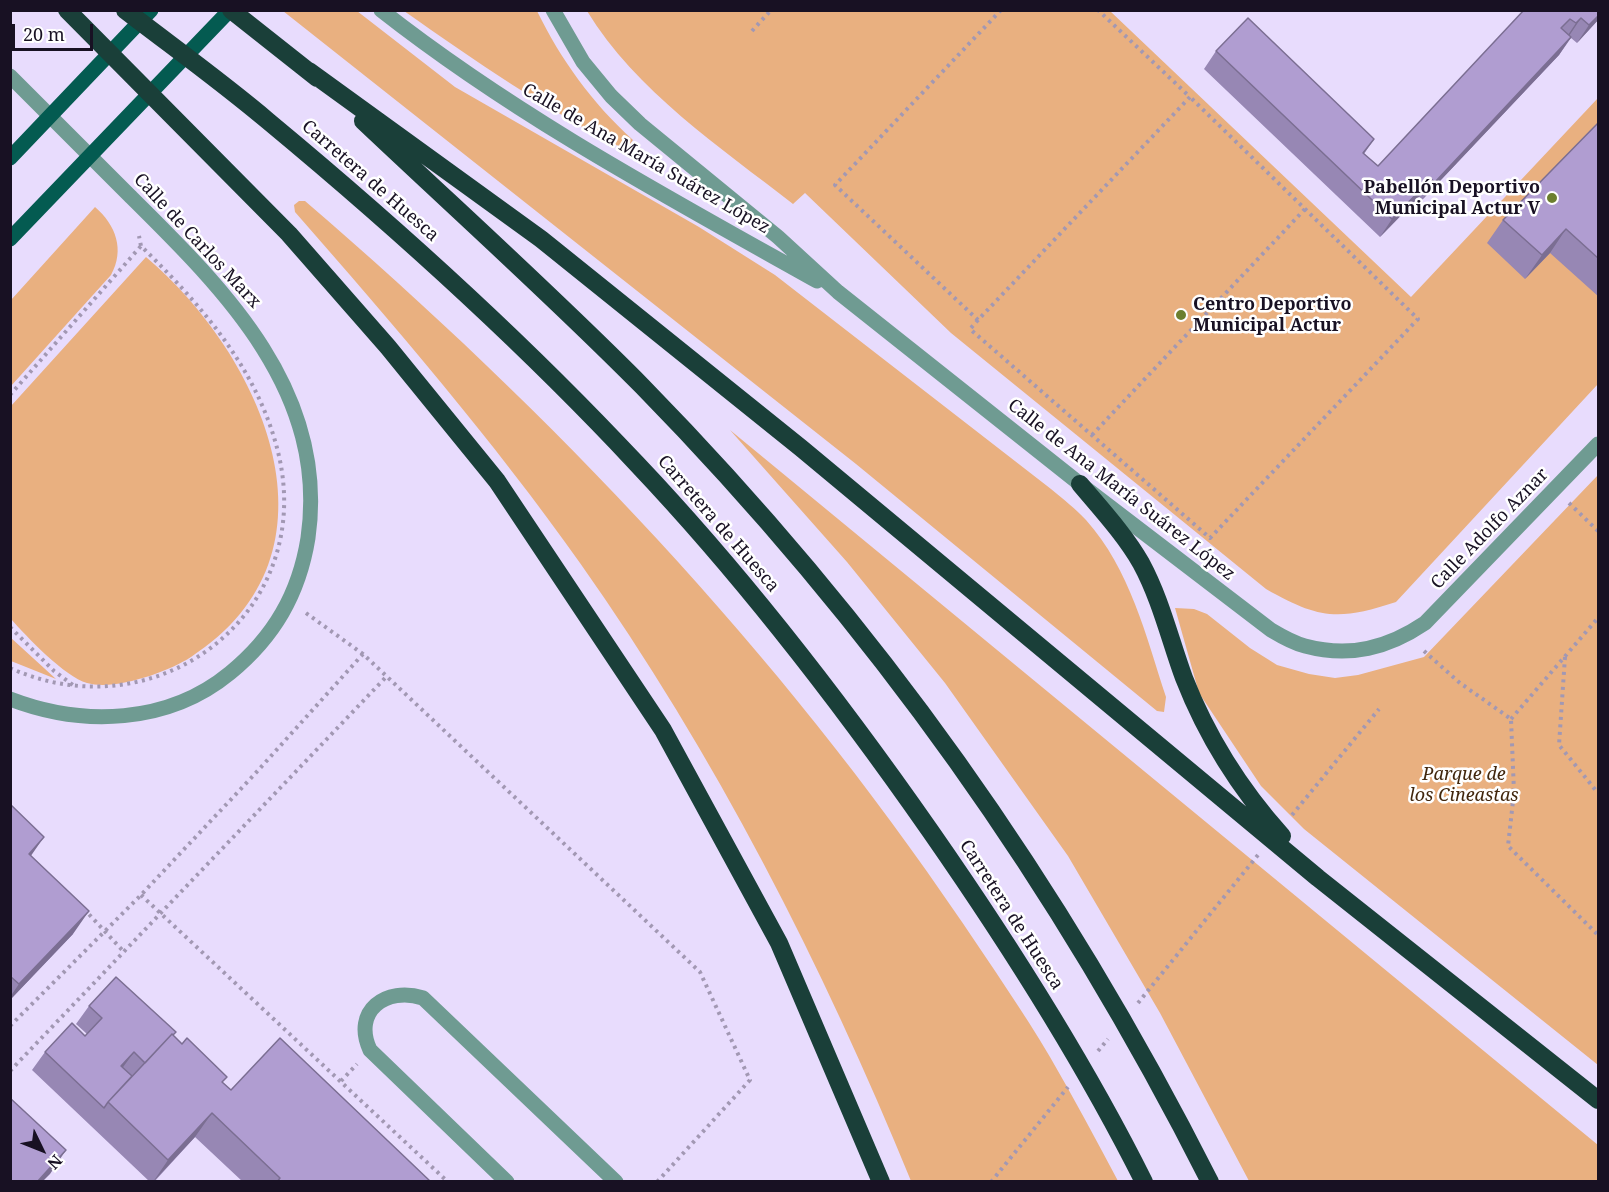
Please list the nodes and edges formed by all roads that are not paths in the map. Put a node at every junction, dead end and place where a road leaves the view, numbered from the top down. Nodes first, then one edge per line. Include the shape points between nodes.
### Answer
1 (67, 10) edge
2 (125, 10) edge
3 (151, 10) edge
4 (230, 10) edge
5 (381, 10) edge
6 (554, 10) edge
7 (309, 71) junction
8 (10, 76) edge
9 (10, 158) edge
10 (13, 237) edge
11 (838, 292) junction
12 (1599, 444) edge
13 (1080, 484) junction
14 (1406, 636) joint
15 (10, 699) edge
16 (1318, 878) junction
17 (1599, 1100) edge
18 (507, 1182) edge
19 (616, 1182) edge
20 (881, 1182) edge
21 (1144, 1182) edge
22 (1210, 1182) edge

1 - 20 highway via 289,234 388,347 497,482 663,730 780,944
2 - 21 highway, Carretera de Huesca via 266,118 468,294 629,456 713,548 790,640 977,898 1060,1029
3 - 9 main road
4 - 7 highway, Carretera de Huesca
4 - 10 main road
5 - 11 street, Calle de Ana María Suárez López via 434,51 607,163
6 - 11 street, Calle de Ana María Suárez López via 584,62 628,113
7 - 16 highway via 542,239
7 - 22 highway, Carretera de Huesca via 641,385 827,592 920,708 1008,831 1089,958 1168,1097
8 - 15 street, Calle de Carlos Marx via 210,278 261,342 298,418 309,467 311,513 305,557 291,602 258,646 230,674 161,709 128,716 98,718 51,712
11 - 13 street, Calle de Ana María Suárez López
12 - 14 street, Calle Adolfo Aznar via 1444,606
13 - 14 street, Calle de Ana María Suárez López via 1271,630 1304,646 1375,649
13 - 16 highway via 1141,562 1205,726 1235,777
16 - 17 highway
18 - 19 street via 370,1050 363,1035 366,1018 375,1005 390,995 406,993 423,998

